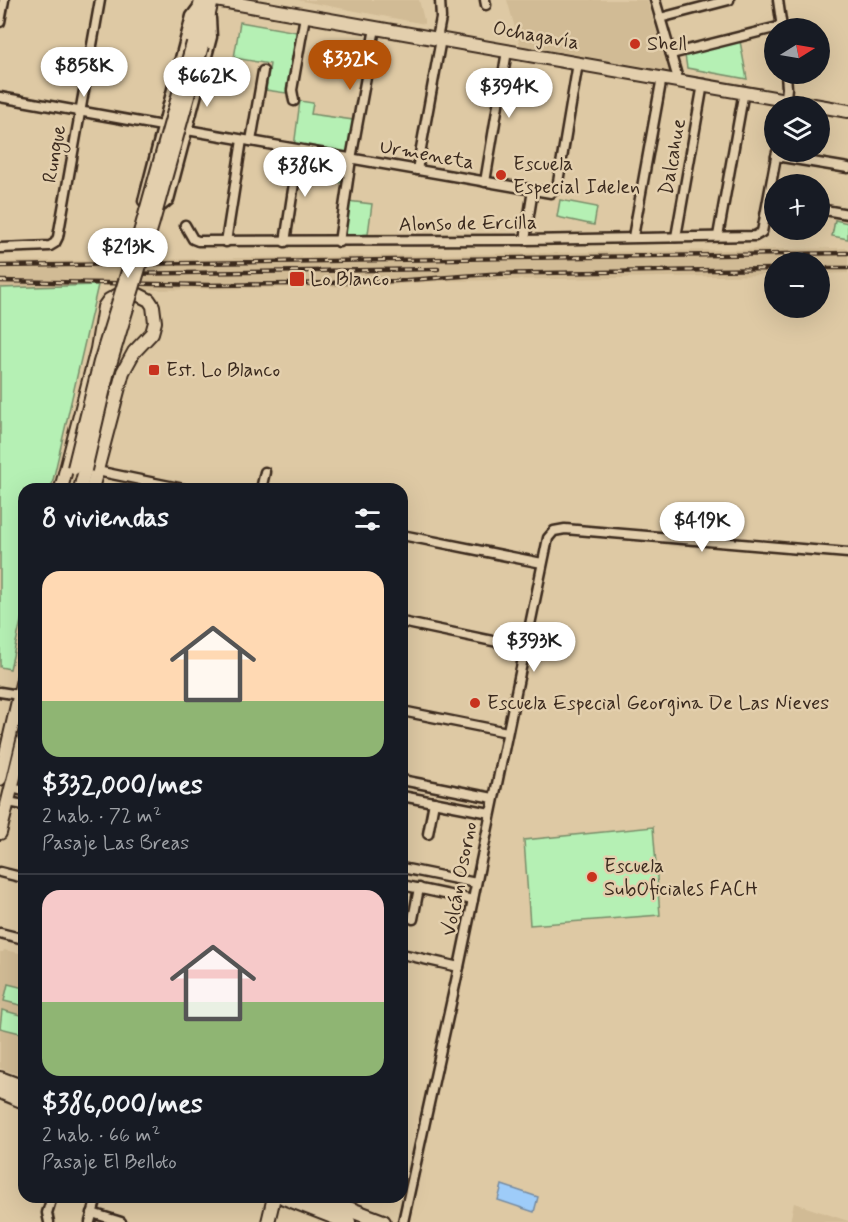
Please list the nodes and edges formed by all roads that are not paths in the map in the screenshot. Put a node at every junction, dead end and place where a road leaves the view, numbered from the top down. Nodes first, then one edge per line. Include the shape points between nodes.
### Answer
1 (4, 0) edge
2 (100, 0) edge
3 (440, 0) edge
4 (655, 0) edge
5 (729, 0) edge
6 (778, 0) edge
7 (208, 1) edge
8 (210, 14) junction
9 (305, 16) junction
10 (660, 18) junction
11 (781, 18) edge
12 (0, 22) edge
13 (375, 28) junction
14 (764, 31) edge
15 (439, 39) junction
16 (198, 44) junction
17 (507, 51) junction
18 (670, 54) junction
19 (578, 63) junction
20 (263, 71) dead end
21 (663, 77) junction
22 (678, 79) junction
23 (703, 84) junction
24 (744, 92) junction
25 (0, 97) edge
26 (764, 97) edge
27 (294, 101) dead end
28 (830, 109) edge
29 (79, 111) junction
30 (848, 111) edge
31 (162, 126) junction
32 (188, 130) junction
33 (247, 140) junction
34 (299, 150) junction
35 (351, 159) junction
36 (818, 162) edge
37 (848, 168) edge
38 (417, 170) junction
39 (485, 182) junction
40 (533, 190) junction
41 (143, 199) junction
42 (830, 211) edge
43 (848, 214) edge
44 (764, 221) edge
45 (185, 225) dead end
46 (136, 228) dead end
47 (718, 236) junction
48 (633, 237) junction
49 (676, 237) junction
50 (525, 240) junction
51 (226, 242) junction
52 (285, 242) junction
53 (339, 242) junction
54 (0, 248) edge
55 (85, 470) junction
56 (265, 472) dead end
57 (63, 483) edge
58 (74, 483) edge
59 (82, 483) edge
60 (90, 483) edge
61 (153, 483) edge
62 (262, 483) edge
63 (408, 536) edge
64 (848, 553) edge
65 (542, 563) junction
66 (408, 623) edge
67 (526, 648) junction
68 (0, 692) edge
69 (18, 695) edge
70 (18, 698) edge
71 (408, 712) edge
72 (507, 732) junction
73 (3, 749) edge
74 (18, 753) edge
75 (0, 779) edge
76 (408, 781) edge
77 (18, 789) edge
78 (408, 796) edge
79 (493, 798) junction
80 (8, 802) junction
81 (434, 802) junction
82 (18, 804) edge
83 (490, 813) junction
84 (0, 833) edge
85 (428, 834) dead end
86 (408, 869) edge
87 (0, 872) edge
88 (18, 876) edge
89 (476, 883) junction
90 (408, 886) edge
91 (419, 888) junction
92 (473, 900) junction
93 (413, 919) dead end
94 (0, 933) edge
95 (18, 938) edge
96 (408, 955) edge
97 (459, 967) junction
98 (0, 1079) edge
99 (18, 1086) edge
100 (0, 1091) edge
101 (18, 1098) edge
102 (408, 1199) edge
103 (50, 1203) edge
104 (273, 1203) edge
105 (299, 1203) edge
106 (333, 1203) edge
107 (407, 1203) edge
108 (91, 1217) edge
109 (49, 1222) edge
110 (121, 1222) edge
111 (268, 1222) edge
112 (348, 1222) edge
113 (382, 1222) edge
114 (403, 1222) edge

1 - 12 street
2 - 29 street, Rungue
3 - 15 street
4 - 10 street
5 - 10 street
6 - 11 street
7 - 8 main road
7 - 9 main road, Ochagavía
7 - 16 main road
7 - 31 street via 191,16
8 - 16 main road
8 - 32 street via 212,37
9 - 13 main road, Ochagavía
9 - 27 street via 292,92
10 - 18 street
13 - 15 main road, Ochagavía
13 - 35 street
14 - 18 street
15 - 17 main road, Ochagavía
15 - 38 street
16 - 55 main road, bridge via 153,222 108,370
17 - 19 main road, Ochagavía
17 - 39 street
18 - 22 street
19 - 21 main road, Ochagavía
19 - 40 street, Urmeneta via 557,188 548,193
20 - 33 street
21 - 22 main road, Ochagavía
21 - 48 street
22 - 23 main road, Ochagavía
23 - 24 main road, Ochagavía
23 - 49 street, Dalcahue
24 - 26 main road, Ochagavía
24 - 47 street
25 - 29 street
28 - 30 main road, Ochagavía
29 - 31 street
29 - 54 street, Rungue via 55,243
31 - 41 street
32 - 33 street, Urmeneta
32 - 41 street via 169,200 158,208
33 - 34 street, Urmeneta
33 - 51 street
34 - 35 street, Urmeneta
34 - 52 street
35 - 38 street, Urmeneta
35 - 53 street
36 - 37 street
38 - 39 street, Urmeneta
39 - 40 street, Urmeneta
40 - 50 street
41 - 46 street
42 - 43 street
44 - 47 street, Alonso de Ercilla via 759,235
45 - 51 street, Alonso de Ercilla via 195,241
47 - 49 street, Alonso de Ercilla
48 - 49 street, Alonso de Ercilla
48 - 50 street, Alonso de Ercilla
50 - 53 street, Alonso de Ercilla
51 - 52 street, Alonso de Ercilla
52 - 53 street, Alonso de Ercilla
55 - 57 main road via 123,372 134,352 152,333 153,306 139,295 118,295 104,307
55 - 58 main road
55 - 59 main road
55 - 60 main road
55 - 61 street
56 - 62 street
63 - 65 street
64 - 65 street, Volcán Osorno via 565,529 554,531
65 - 67 street, Volcán Osorno
66 - 67 street
67 - 72 street, Volcán Osorno
68 - 69 street
70 - 73 main road
71 - 72 street
72 - 79 street, Volcán Osorno
73 - 74 street
73 - 75 main road
76 - 79 street
77 - 80 main road
78 - 81 street
79 - 83 street, Volcán Osorno
80 - 82 street
80 - 84 main road
81 - 83 street
81 - 85 street
83 - 89 street, Volcán Osorno
86 - 89 street
87 - 88 street
89 - 92 street, Volcán Osorno
90 - 91 street
91 - 92 street
91 - 93 street
92 - 97 street, Volcán Osorno
94 - 95 street
96 - 97 street
97 - 102 street, Volcán Osorno
98 - 99 main road
100 - 101 main road
103 - 109 street
104 - 111 main road
105 - 112 main road
106 - 113 main road
107 - 114 street, Volcán Osorno
108 - 110 street

